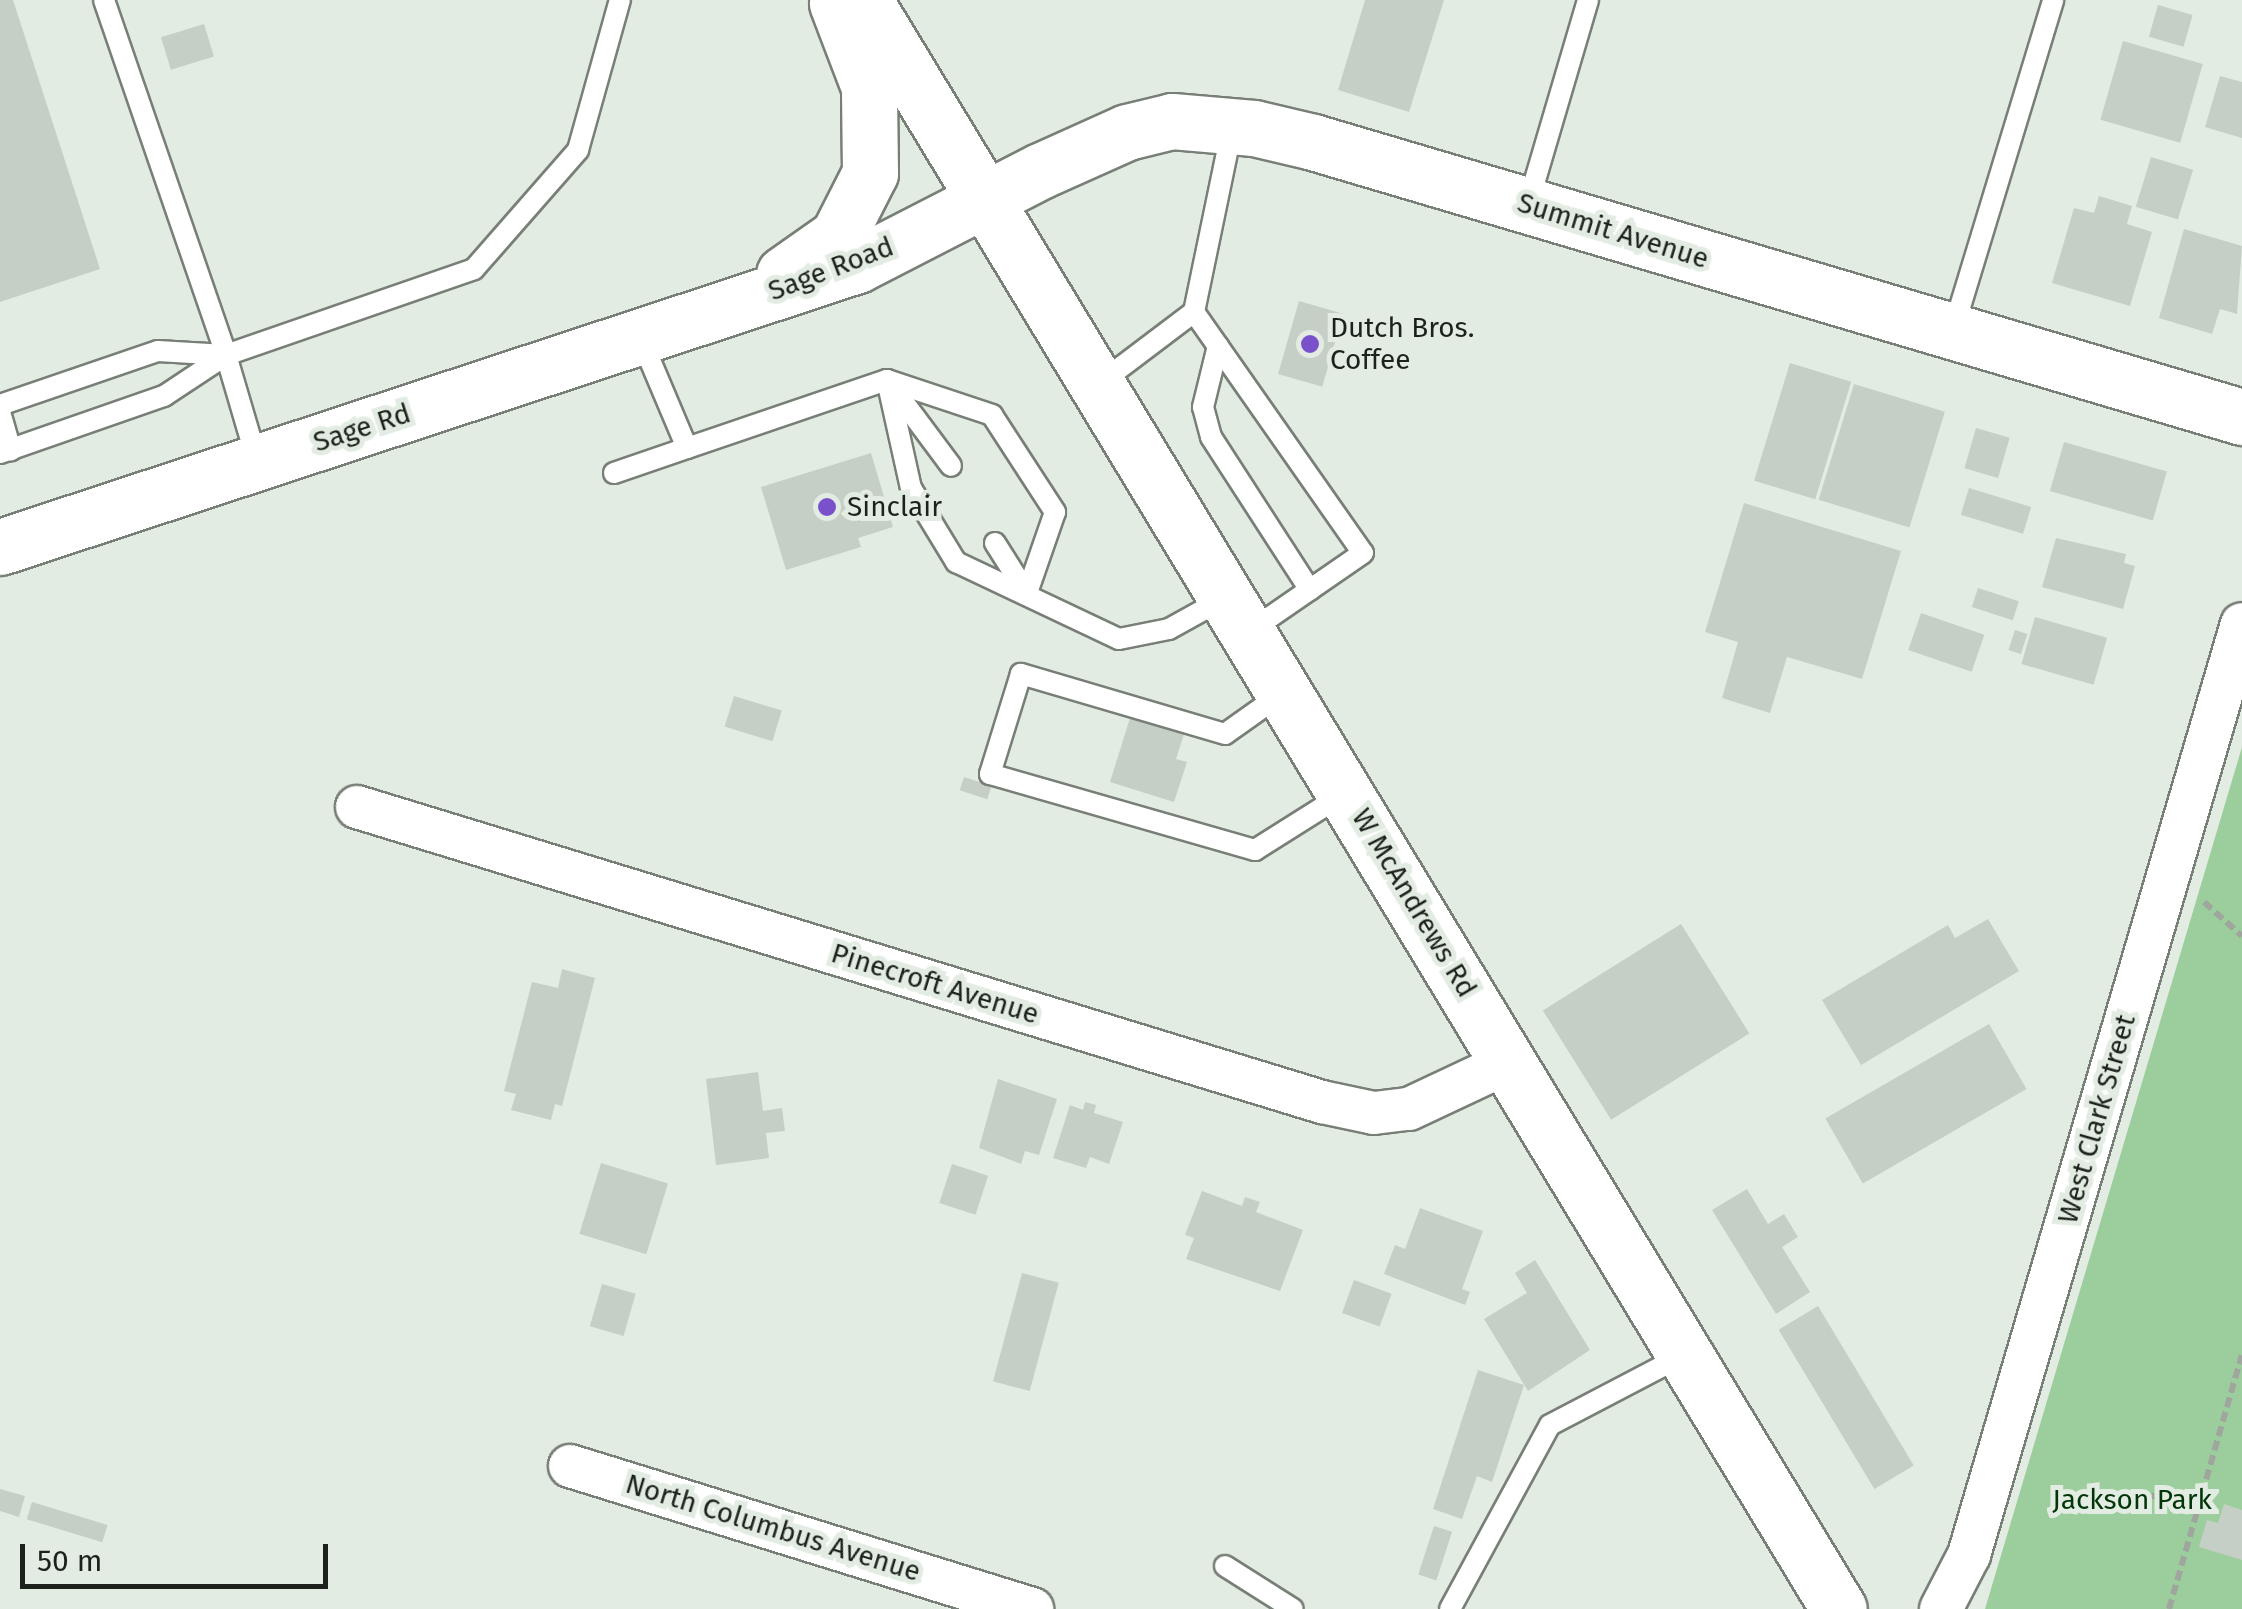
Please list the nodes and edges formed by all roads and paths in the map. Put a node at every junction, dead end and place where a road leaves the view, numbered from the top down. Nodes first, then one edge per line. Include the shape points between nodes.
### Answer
1 (104, 0) edge
2 (620, 0) edge
3 (836, 0) edge
4 (864, 0) edge
5 (1588, 0) edge
6 (2053, 0) edge
7 (1232, 126) junction
8 (988, 197) junction
9 (1528, 206) junction
10 (724, 309) junction
11 (1194, 312) junction
12 (1952, 332) junction
13 (640, 337) junction
14 (1218, 346) junction
15 (226, 355) junction
16 (886, 380) junction
17 (1100, 383) junction
18 (0, 409) edge
19 (2242, 418) edge
20 (688, 448) junction
21 (6, 452) edge
22 (258, 462) junction
23 (951, 466) dead end
24 (614, 472) dead end
25 (994, 543) dead end
26 (0, 547) edge
27 (1310, 590) junction
28 (1027, 594) junction
29 (1240, 613) junction
30 (2242, 624) edge
31 (1286, 691) junction
32 (1347, 792) junction
33 (357, 808) dead end
34 (1510, 1062) junction
35 (1686, 1354) junction
36 (2242, 1355) edge
37 (570, 1466) dead end
38 (2137, 1492) dead end
39 (2198, 1508) junction
40 (1225, 1566) dead end
41 (1032, 1609) edge
42 (1292, 1609) edge
43 (1450, 1609) edge
44 (1839, 1609) edge
45 (1941, 1609) edge
46 (2169, 1609) edge

1 - 15 lane
2 - 15 lane via 578,150 474,270
3 - 10 main road via 868,86 870,173 858,207 818,255
4 - 8 main road, W McAndrews Rd
5 - 9 lane
6 - 12 lane
7 - 8 main road, Summit Avenue via 1172,121 1126,132
7 - 9 main road, Summit Avenue via 1313,142
7 - 11 lane
8 - 10 main road, Sage Road via 858,265
8 - 17 main road, W McAndrews Rd
9 - 12 main road, Summit Avenue
10 - 13 main road, Sage Rd
11 - 14 lane
11 - 17 lane
12 - 19 main road, Summit Avenue
13 - 20 lane
13 - 22 main road, Sage Rd
14 - 27 lane via 1203,408 1211,437
14 - 27 lane via 1363,553
15 - 18 lane via 158,351
15 - 21 lane via 164,396
15 - 22 lane
16 - 20 lane
16 - 23 lane
16 - 28 lane via 911,488 956,562
16 - 28 lane via 992,414 1054,512
17 - 29 main road, W McAndrews Rd
18 - 21 lane
20 - 24 lane
22 - 26 main road, Sage Rd
25 - 28 lane
27 - 29 lane
28 - 29 lane via 1118,639
29 - 31 main road, W McAndrews Rd
30 - 45 street, West Clark Street via 1969,1555
31 - 32 main road, W McAndrews Rd
31 - 32 lane via 1225,734 1021,674 990,774 1254,850
32 - 34 main road, W McAndrews Rd
33 - 34 street, Pinecroft Avenue via 1322,1102 1374,1113 1409,1109
34 - 35 main road, W McAndrews Rd
35 - 43 lane via 1550,1424
35 - 44 main road, W McAndrews Rd
36 - 39 path
37 - 41 street, North Columbus Avenue
38 - 39 path
39 - 46 path
40 - 42 lane

